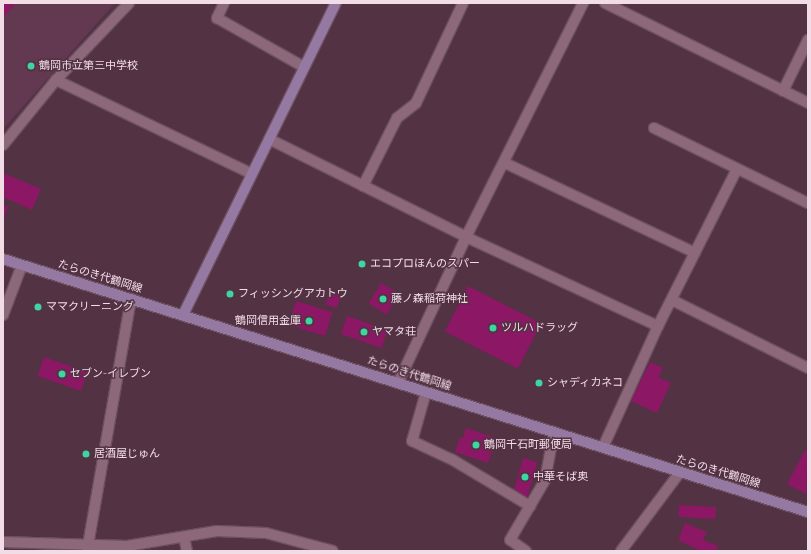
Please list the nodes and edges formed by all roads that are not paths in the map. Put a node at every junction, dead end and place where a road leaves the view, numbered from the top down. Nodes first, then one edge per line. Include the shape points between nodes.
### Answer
1 (129, 3) edge
2 (224, 3) edge
3 (336, 3) edge
4 (463, 3) edge
5 (583, 3) edge
6 (605, 3) edge
7 (808, 40) edge
8 (304, 67) junction
9 (56, 80) junction
10 (783, 91) junction
11 (808, 103) edge
12 (654, 128) dead end
13 (269, 140) junction
14 (3, 145) edge
15 (505, 163) junction
16 (737, 169) junction
17 (252, 174) junction
18 (363, 186) junction
19 (808, 203) edge
20 (466, 237) junction
21 (695, 253) junction
22 (3, 259) edge
23 (22, 265) junction
24 (131, 299) junction
25 (672, 300) junction
26 (3, 315) edge
27 (183, 315) junction
28 (658, 326) junction
29 (808, 368) edge
30 (398, 383) junction
31 (426, 392) junction
32 (554, 432) junction
33 (603, 447) junction
34 (680, 472) junction
35 (530, 506) junction
36 (808, 512) edge
37 (184, 537) junction
38 (3, 542) edge
39 (88, 547) edge
40 (187, 551) edge
41 (333, 551) edge
42 (526, 551) edge
43 (621, 551) edge

1 - 9 street
2 - 8 street via 217,18
3 - 8 main road
4 - 18 street via 416,103 397,118
5 - 15 street
6 - 10 street
7 - 10 street
8 - 13 main road
9 - 14 street
9 - 17 street
10 - 11 street
12 - 16 street
13 - 17 main road
13 - 18 street
15 - 20 street
15 - 21 street
16 - 19 street
16 - 21 street
17 - 27 main road
18 - 20 street
20 - 28 street
20 - 30 street
21 - 25 street
22 - 23 main road, たらのき代鶴岡線
23 - 24 main road, たらのき代鶴岡線
23 - 26 street
24 - 27 main road, たらのき代鶴岡線
24 - 39 street
25 - 28 street
25 - 29 street
27 - 30 main road, たらのき代鶴岡線
28 - 33 street
30 - 31 main road, たらのき代鶴岡線
31 - 32 main road, たらのき代鶴岡線
31 - 35 street via 412,441 453,460
32 - 33 main road, たらのき代鶴岡線
32 - 35 street via 545,480
33 - 34 main road, たらのき代鶴岡線
34 - 36 main road, たらのき代鶴岡線
34 - 43 street
35 - 42 street via 510,540
37 - 39 street via 127,546
37 - 40 street
37 - 41 street via 217,532 266,533
38 - 39 street

